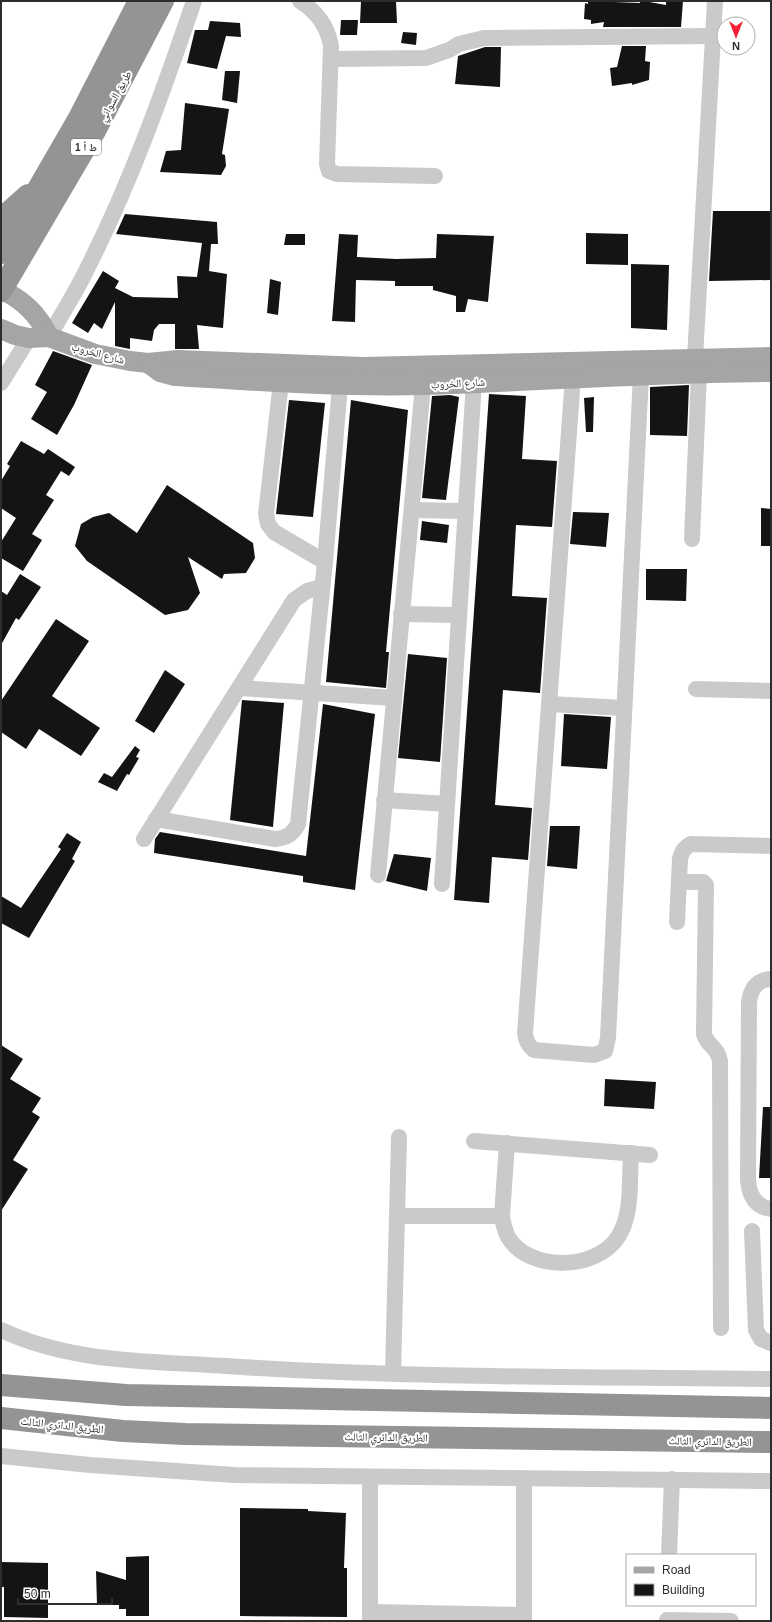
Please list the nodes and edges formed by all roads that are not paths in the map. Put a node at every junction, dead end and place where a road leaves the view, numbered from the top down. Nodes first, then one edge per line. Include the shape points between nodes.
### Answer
1 (139, 1) edge
2 (164, 1) edge
3 (194, 1) edge
4 (300, 1) edge
5 (715, 1) edge
6 (713, 36) junction
7 (332, 59) junction
8 (435, 176) dead end
9 (46, 177) junction
10 (1, 219) edge
11 (1, 253) edge
12 (1, 290) edge
13 (1, 328) edge
14 (49, 337) junction
15 (29, 338) junction
16 (771, 357) edge
17 (148, 363) junction
18 (697, 366) junction
19 (771, 372) edge
20 (640, 375) junction
21 (363, 376) junction
22 (573, 377) junction
23 (281, 382) junction
24 (474, 382) junction
25 (1, 383) edge
26 (340, 385) junction
27 (422, 385) junction
28 (412, 510) junction
29 (466, 511) junction
30 (692, 539) dead end
31 (325, 562) junction
32 (322, 587) junction
33 (401, 614) junction
34 (459, 615) junction
35 (239, 688) junction
36 (696, 689) dead end
37 (771, 691) edge
38 (311, 692) junction
39 (394, 698) junction
40 (549, 704) junction
41 (624, 708) junction
42 (384, 800) junction
43 (447, 804) junction
44 (156, 820) junction
45 (144, 839) dead end
46 (771, 846) edge
47 (378, 875) dead end
48 (679, 882) junction
49 (442, 884) dead end
50 (677, 922) dead end
51 (771, 979) edge
52 (399, 1136) dead end
53 (474, 1141) dead end
54 (506, 1143) junction
55 (631, 1154) junction
56 (650, 1155) dead end
57 (771, 1209) edge
58 (397, 1216) junction
59 (502, 1216) junction
60 (752, 1231) dead end
61 (721, 1328) dead end
62 (1, 1330) edge
63 (771, 1343) edge
64 (393, 1373) junction
65 (771, 1379) edge
66 (3, 1385) edge
67 (771, 1408) edge
68 (1, 1418) edge
69 (771, 1442) edge
70 (1, 1456) edge
71 (370, 1478) junction
72 (524, 1479) junction
73 (672, 1479) junction
74 (771, 1481) edge
75 (669, 1554) edge
76 (667, 1615) edge
77 (370, 1617) edge
78 (524, 1618) edge
79 (731, 1621) edge

1 - 9 highway, طريق السواني / ط أ 1 via 111,59
2 - 12 highway, طريق السواني / ط أ 1 via 96,131
3 - 14 street via 158,107 115,210 87,270
4 - 7 street via 324,24 329,34
5 - 6 street
6 - 7 street via 484,38 459,44 426,58
6 - 18 street
7 - 8 street via 326,164 329,172
9 - 10 highway
9 - 11 highway, طريق السواني / ط أ 1
12 - 14 main road via 20,299 29,307
13 - 15 main road, شارع الخروب
14 - 15 main road, شارع الخروب
14 - 17 main road, شارع الخروب via 95,354
15 - 25 street
16 - 18 main road, شارع الخروب
17 - 21 main road, شارع الخروب via 178,360
17 - 23 main road, شارع الخروب via 160,372 175,376
18 - 19 main road, شارع الخروب
18 - 20 main road, شارع الخروب
18 - 21 main road, شارع الخروب via 483,365
18 - 30 street
20 - 22 main road, شارع الخروب
20 - 41 street
21 - 26 main road, شارع الخروب
21 - 27 main road, شارع الخروب
22 - 24 main road, شارع الخروب
22 - 40 street
23 - 26 main road, شارع الخروب
23 - 31 street via 266,514 268,524 274,532
24 - 27 main road, شارع الخروب
24 - 29 street
26 - 31 street
27 - 28 street
28 - 29 street
28 - 33 street
29 - 34 street
31 - 32 street
32 - 35 street via 307,591 294,600
32 - 38 street
33 - 34 street
33 - 39 street
34 - 43 street
35 - 38 street
35 - 44 street
36 - 37 street
38 - 39 street
38 - 44 street via 298,824 294,831 289,835 275,838
39 - 42 street
40 - 41 street
40 - 41 street via 525,1040 534,1050 594,1055 605,1051 608,1038
42 - 43 street
42 - 47 street
43 - 49 street
44 - 45 street
46 - 48 street via 691,844 681,852
48 - 50 street
48 - 61 street via 703,882 706,885 704,1034 717,1051 720,1061
51 - 57 street via 756,984 750,992 748,1180 749,1191 755,1202
52 - 58 street
53 - 54 street
54 - 55 street
54 - 59 street
55 - 56 street
55 - 59 street via 624,1225 614,1242 593,1257 563,1264 533,1256 508,1237
58 - 59 street
58 - 64 street
60 - 63 street via 756,1330 761,1339
62 - 64 street via 46,1347 88,1356 332,1372
64 - 65 street
66 - 67 highway via 126,1395
68 - 69 highway, الطريق الدائري الثالث via 122,1431 185,1434
70 - 71 street via 234,1475
71 - 72 street
71 - 77 street
72 - 73 street
72 - 78 street
73 - 74 street
73 - 75 street
76 - 79 street
77 - 78 street

